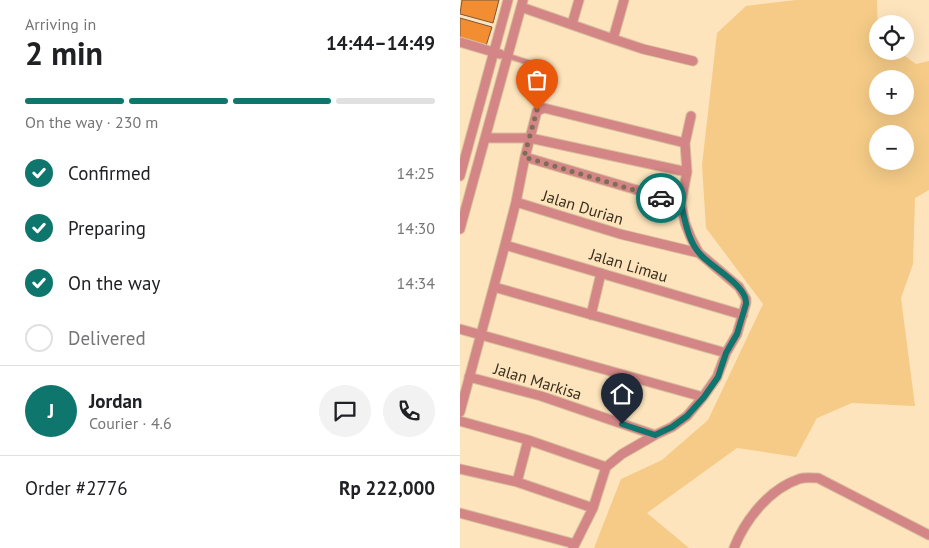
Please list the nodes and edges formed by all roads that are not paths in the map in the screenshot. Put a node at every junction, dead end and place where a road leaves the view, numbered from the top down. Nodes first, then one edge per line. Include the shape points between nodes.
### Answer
1 (508, 0) edge
2 (579, 0) edge
3 (624, 0) edge
4 (522, 3) edge
5 (572, 24) junction
6 (614, 39) junction
7 (460, 42) edge
8 (495, 53) junction
9 (508, 56) junction
10 (693, 61) dead end
11 (539, 66) dead end
12 (691, 116) dead end
13 (485, 138) junction
14 (530, 138) junction
15 (685, 143) junction
16 (524, 157) junction
17 (687, 172) junction
18 (460, 176) edge
19 (516, 202) junction
20 (681, 204) junction
21 (462, 217) edge
22 (460, 229) edge
23 (506, 245) junction
24 (699, 254) junction
25 (601, 272) junction
26 (494, 287) junction
27 (591, 315) junction
28 (743, 315) junction
29 (460, 329) edge
30 (480, 334) junction
31 (726, 353) junction
32 (470, 377) junction
33 (704, 397) junction
34 (460, 412) edge
35 (460, 422) edge
36 (655, 435) junction
37 (528, 440) junction
38 (606, 467) junction
39 (460, 469) edge
40 (517, 482) junction
41 (594, 508) junction
42 (460, 512) edge
43 (929, 535) edge
44 (574, 546) edge
45 (734, 548) edge

1 - 8 street
2 - 5 street
3 - 6 street
4 - 5 street
4 - 9 street
5 - 6 street
6 - 10 street
7 - 8 street
8 - 9 street
8 - 18 street
9 - 11 lane
9 - 13 street
12 - 15 street
13 - 14 street
13 - 21 street
14 - 15 street via 537,110 544,108
14 - 16 street
14 - 17 street
15 - 17 street
16 - 19 street
16 - 20 street
17 - 20 street
19 - 23 street
19 - 24 street, Jalan Durian
20 - 24 street
21 - 22 street
23 - 25 street, Jalan Limau
23 - 26 street
24 - 28 street via 739,287 746,299
25 - 27 street
25 - 28 street, Jalan Limau
26 - 27 street
26 - 30 street
27 - 31 street
28 - 31 street
29 - 30 street
30 - 32 street
30 - 33 street
31 - 33 street via 718,377
32 - 34 street
32 - 36 street, Jalan Markisa via 541,396
33 - 36 street via 687,416
35 - 37 street
36 - 38 street
37 - 38 street
37 - 40 street
38 - 41 street
39 - 40 street
40 - 41 street
41 - 44 street
42 - 44 street
43 - 45 street via 818,478 808,478 781,488 762,504 740,532

